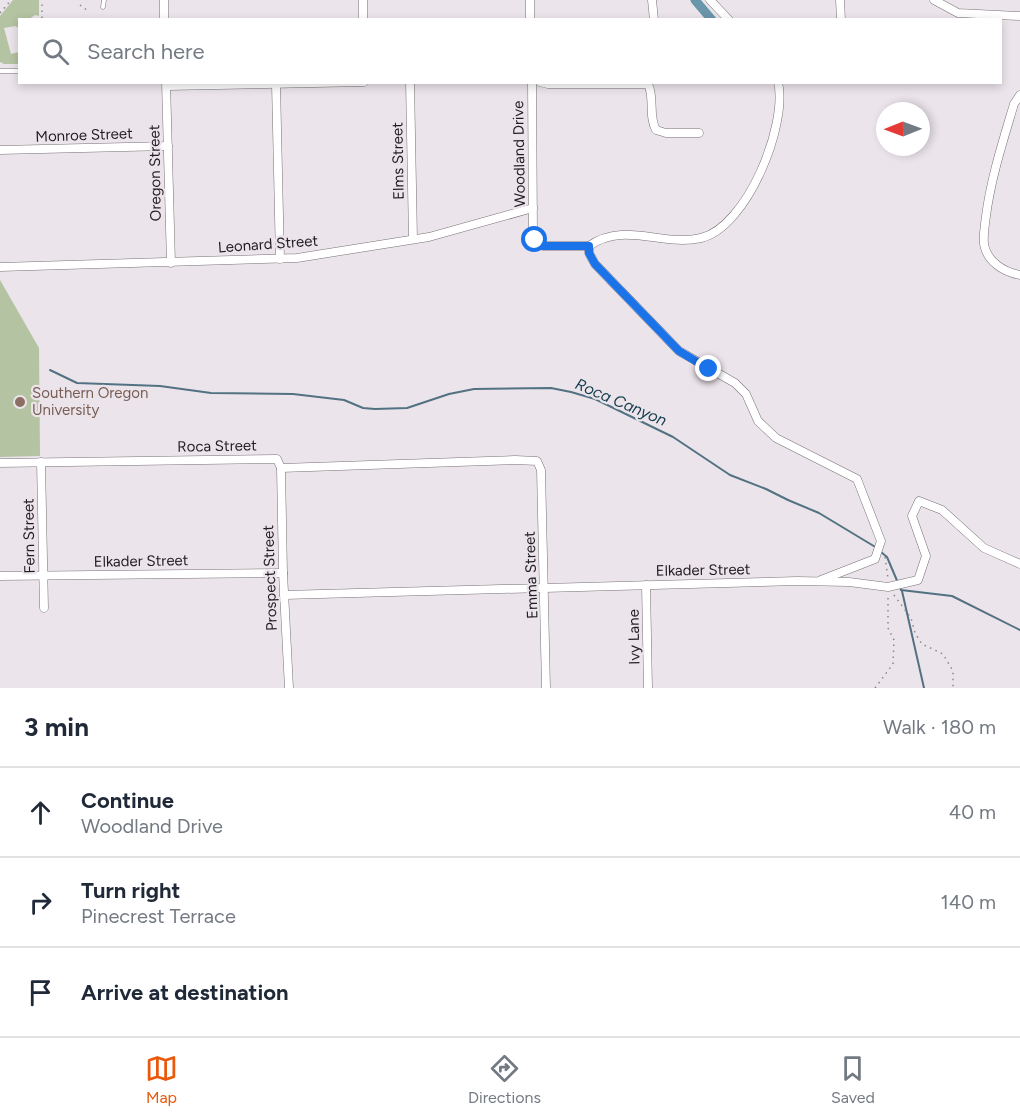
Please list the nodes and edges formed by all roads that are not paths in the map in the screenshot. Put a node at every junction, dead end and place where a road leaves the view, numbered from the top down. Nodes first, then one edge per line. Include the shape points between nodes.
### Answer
1 (104, 0) edge
2 (164, 0) edge
3 (363, 0) edge
4 (530, 0) edge
5 (652, 0) edge
6 (710, 0) edge
7 (840, 0) edge
8 (934, 0) edge
9 (103, 7) dead end
10 (1020, 16) edge
11 (164, 18) edge
12 (363, 18) edge
13 (530, 18) edge
14 (654, 18) edge
15 (727, 18) edge
16 (841, 18) edge
17 (0, 71) edge
18 (18, 71) edge
19 (166, 84) edge
20 (276, 84) edge
21 (410, 84) edge
22 (532, 84) edge
23 (648, 84) edge
24 (778, 84) edge
25 (1020, 94) edge
26 (699, 133) dead end
27 (168, 146) junction
28 (0, 150) edge
29 (533, 208) junction
30 (413, 239) junction
31 (589, 246) junction
32 (279, 259) junction
33 (171, 263) junction
34 (0, 267) edge
35 (1020, 275) edge
36 (537, 461) joint
37 (40, 462) junction
38 (0, 463) edge
39 (281, 468) junction
40 (1020, 564) edge
41 (283, 573) junction
42 (0, 576) edge
43 (43, 576) junction
44 (817, 581) junction
45 (646, 585) junction
46 (545, 587) junction
47 (284, 595) junction
48 (44, 608) dead end
49 (289, 688) edge
50 (546, 688) edge
51 (648, 688) edge

1 - 9 lane
2 - 11 street
3 - 12 street
4 - 13 street
5 - 14 street
6 - 15 street
7 - 16 street
8 - 10 street via 958,13
17 - 18 lane
19 - 20 street
19 - 27 street, Oregon Street
20 - 32 street
21 - 30 street, Elms Street
22 - 29 street, Woodland Drive
23 - 26 street via 656,130
24 - 31 street via 779,107 765,165 729,223 698,239 615,235
25 - 35 street via 990,189 984,246 993,262 1008,273
27 - 28 street, Monroe Street
27 - 33 street, Oregon Street
29 - 30 street, Leonard Street
29 - 31 street, Woodland Drive via 533,235 539,244
30 - 32 street, Leonard Street
31 - 44 street via 595,264 679,351 735,383 746,394 766,429 785,443 857,479 881,542 877,555
32 - 33 street, Leonard Street
33 - 34 street, Leonard Street
36 - 39 street, Roca Street
36 - 46 street, Emma Street via 541,470
37 - 38 street, Roca Street
37 - 39 street, Roca Street via 274,459
37 - 43 street, Fern Street
39 - 41 street, Prospect Street
40 - 44 street, Elkader Street via 984,548 942,510 920,501 912,516 926,556 918,580 888,587
41 - 43 street, Elkader Street
41 - 47 street, Prospect Street
42 - 43 street, Elkader Street
43 - 48 street, Fern Street
44 - 45 street, Elkader Street
45 - 46 street, Elkader Street
45 - 51 street, Ivy Lane
46 - 47 street, Elkader Street
46 - 50 street, Emma Street
47 - 49 street, Prospect Street

